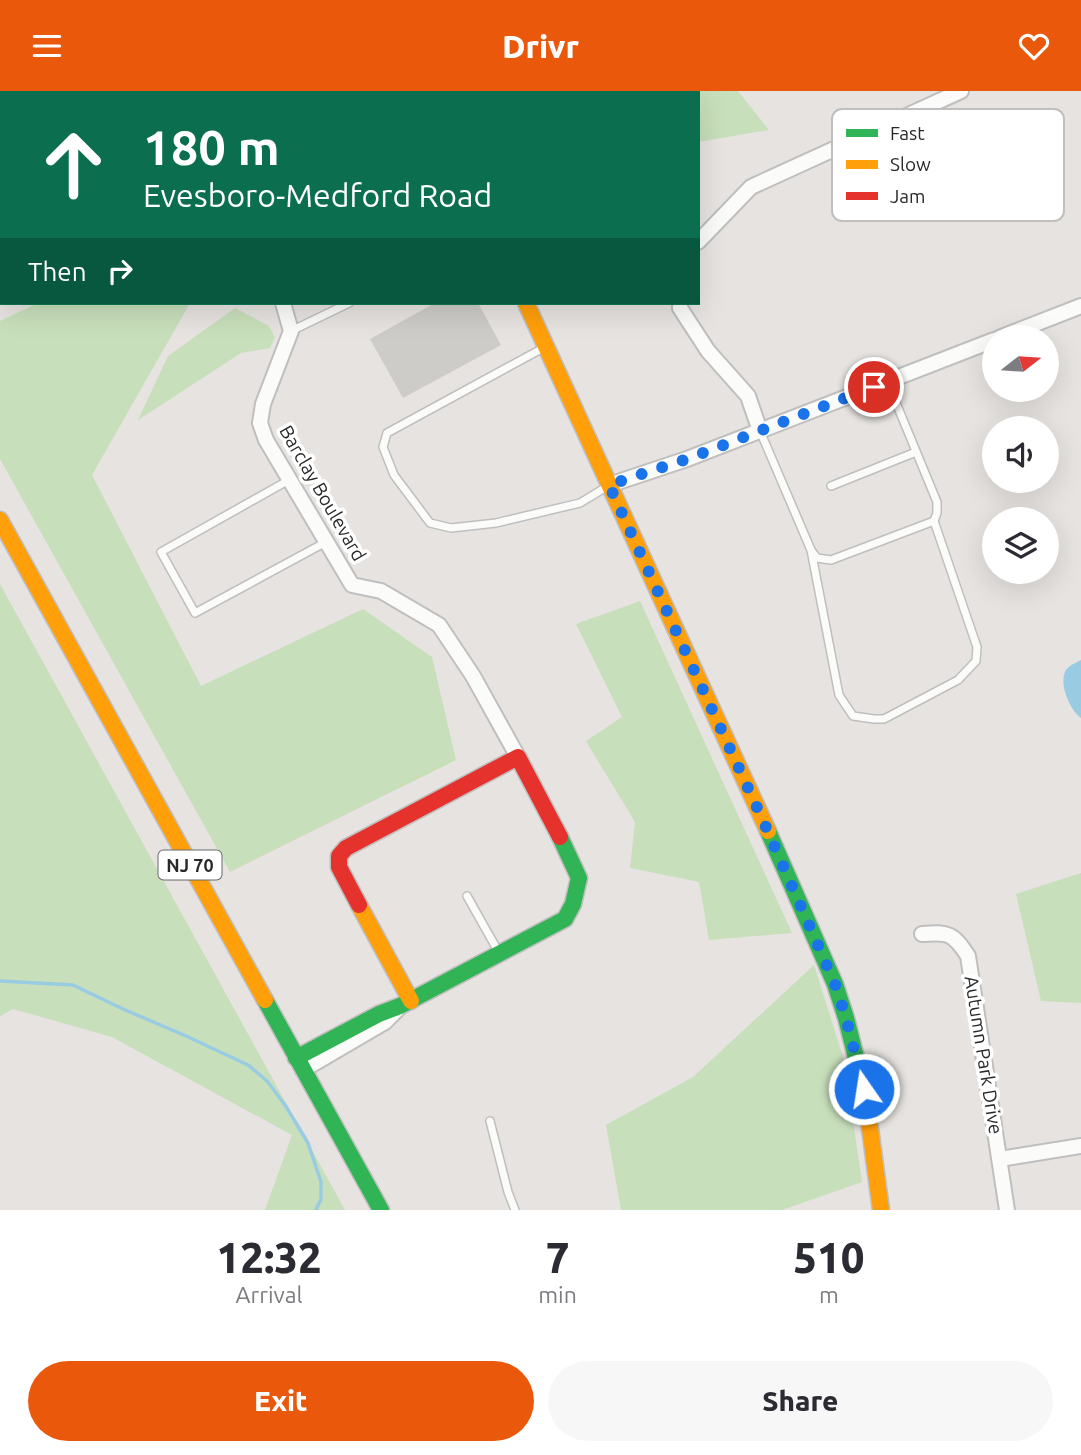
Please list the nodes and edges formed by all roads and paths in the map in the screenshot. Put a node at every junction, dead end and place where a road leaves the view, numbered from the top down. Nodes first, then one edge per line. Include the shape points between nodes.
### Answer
1 (961, 91) edge
2 (922, 109) edge
3 (832, 150) edge
4 (700, 240) edge
5 (284, 305) edge
6 (345, 305) edge
7 (527, 305) edge
8 (680, 305) edge
9 (1081, 306) edge
10 (1032, 325) edge
11 (291, 331) junction
12 (982, 345) edge
13 (546, 347) junction
14 (887, 381) junction
15 (760, 431) junction
16 (916, 452) junction
17 (289, 480) junction
18 (609, 485) junction
19 (831, 486) dead end
20 (0, 520) edge
21 (934, 521) junction
22 (326, 542) junction
23 (811, 550) junction
24 (518, 757) junction
25 (467, 896) dead end
26 (922, 934) dead end
27 (500, 955) junction
28 (405, 1004) junction
29 (300, 1064) junction
30 (490, 1121) dead end
31 (1081, 1146) edge
32 (1000, 1159) junction
33 (381, 1210) edge
34 (514, 1210) edge
35 (881, 1210) edge
36 (1007, 1210) edge

1 - 2 street
3 - 4 street via 751,187
5 - 11 street
6 - 11 lane
7 - 13 main road
8 - 15 street via 708,351 748,396
9 - 10 street
11 - 17 street, Barclay Boulevard via 260,423
12 - 14 street
13 - 18 main road
13 - 18 lane via 387,433 383,447 394,475 430,523 451,528 496,523 580,503
14 - 15 street
14 - 16 lane
15 - 18 street
15 - 23 lane
16 - 19 lane
16 - 21 lane via 937,502
17 - 22 street, Barclay Boulevard
17 - 22 lane via 161,552 195,613
18 - 35 main road via 835,984 864,1089
20 - 29 main road, NJ 70
21 - 23 lane via 831,560 817,558
21 - 23 lane via 978,647 976,661 958,680 884,719 853,716 839,695
22 - 24 street, Barclay Boulevard via 352,585 382,591 439,625
24 - 27 main road, Barclay Boulevard via 579,878 565,919
24 - 28 main road via 346,848 340,856 339,867
25 - 27 lane
26 - 32 street, Autumn Park Drive via 942,933 958,940 968,956
27 - 28 main road, Barclay Boulevard
28 - 29 main road, Barclay Boulevard via 379,1014
29 - 33 main road, NJ 70
30 - 34 lane
31 - 32 street
32 - 36 street, Autumn Park Drive

